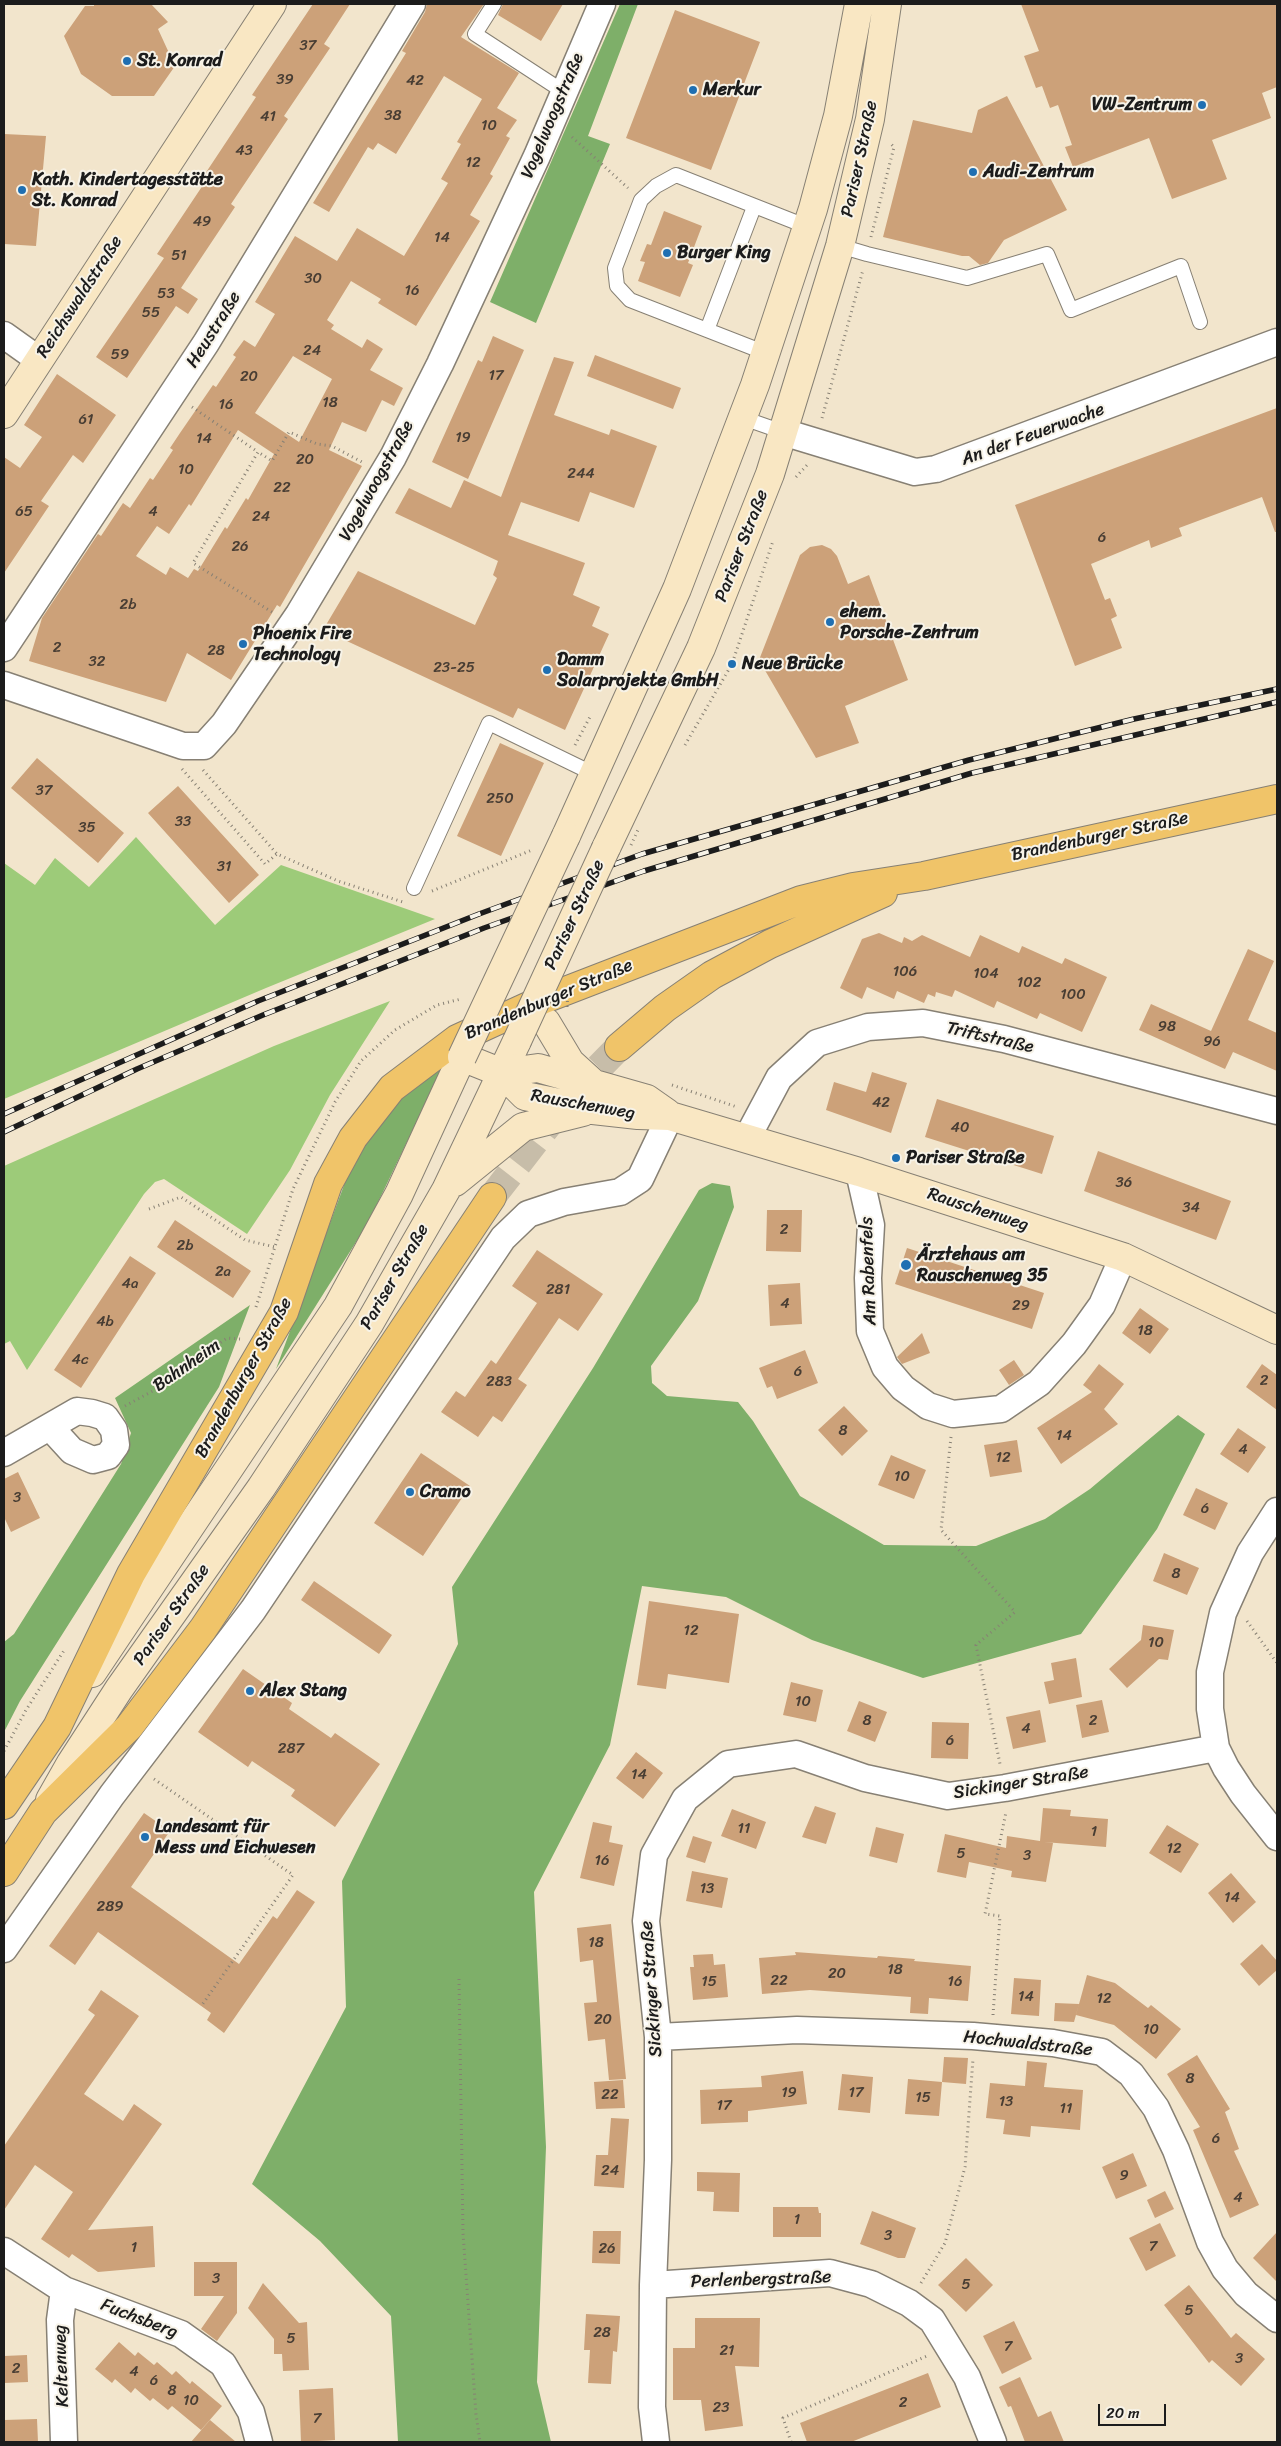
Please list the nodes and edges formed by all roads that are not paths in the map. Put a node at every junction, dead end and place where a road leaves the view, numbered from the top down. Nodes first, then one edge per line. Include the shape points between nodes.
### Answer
1 (272, 4) edge
2 (412, 4) edge
3 (494, 4) edge
4 (602, 4) edge
5 (860, 4) edge
6 (887, 4) edge
7 (564, 92) junction
8 (754, 207) junction
9 (808, 226) junction
10 (840, 246) junction
11 (1200, 322) dead end
12 (707, 330) junction
13 (4, 335) edge
14 (1277, 342) edge
15 (766, 352) junction
16 (39, 360) junction
17 (4, 414) edge
18 (743, 418) junction
19 (783, 432) junction
20 (4, 648) edge
21 (4, 686) edge
22 (594, 774) junction
23 (1277, 799) edge
24 (924, 876) junction
25 (413, 893) road end
26 (542, 985) junction
27 (619, 1047) tunnel mouth
28 (462, 1057) junction
29 (502, 1073) junction
30 (593, 1083) junction
31 (594, 1110) junction
32 (1277, 1112) edge
33 (670, 1116) junction
34 (753, 1126) junction
35 (859, 1172) junction
36 (446, 1190) junction
37 (492, 1197) tunnel mouth
38 (1123, 1257) junction
39 (1277, 1330) edge
40 (50, 1427) junction
41 (4, 1453) edge
42 (1277, 1510) edge
43 (57, 1727) junction
44 (1216, 1748) junction
45 (4, 1805) edge
46 (43, 1812) junction
47 (1277, 1837) edge
48 (4, 1872) edge
49 (4, 1949) edge
50 (658, 2037) junction
51 (4, 2251) edge
52 (653, 2285) junction
53 (64, 2290) junction
54 (1277, 2319) edge
55 (64, 2442) edge
56 (259, 2442) edge
57 (656, 2442) edge
58 (993, 2442) edge

1 - 16 main road, Reichswaldstraße
2 - 20 street, Heustraße via 206,343
3 - 7 lane via 476,34
4 - 7 street, Vogelwoogstraße
5 - 9 main road, Pariser Straße via 838,116
6 - 10 main road, Pariser Straße via 870,119
7 - 21 street, Vogelwoogstraße via 440,364 383,474 292,624 224,724 193,746
8 - 9 lane
8 - 12 lane
8 - 12 lane via 676,176 656,186 641,200 615,268 617,286 630,300
9 - 15 main road, Pariser Straße
10 - 11 lane via 968,278 1047,254 1071,310 1181,266
10 - 19 main road, Pariser Straße
12 - 15 lane
13 - 16 street
14 - 19 street, An der Feuerwache via 936,470 915,472
15 - 18 main road, Pariser Straße
16 - 17 main road, Reichswaldstraße
18 - 19 lane
18 - 22 main road, Pariser Straße via 677,589
19 - 26 main road, Pariser Straße, bridge via 726,590 701,648
22 - 25 lane via 489,723
22 - 28 main road, Pariser Straße, bridge
23 - 24 main road, Brandenburger Straße
24 - 27 main road, Brandenburger Straße via 770,944 712,975 665,1008
24 - 43 main road, Brandenburger Straße via 854,887 801,900 542,1000 457,1040 392,1088 353,1138 328,1184 284,1312 254,1348 131,1574
26 - 29 main road, Pariser Straße, bridge
26 - 30 main road via 546,1022 570,1062
28 - 29 main road
28 - 43 main road, Pariser Straße via 399,1194 338,1306
29 - 30 main road, Rauschenweg via 538,1068
29 - 31 main road, Rauschenweg via 525,1096
29 - 36 main road, Pariser Straße
30 - 33 main road, Rauschenweg via 647,1100
31 - 33 main road, Rauschenweg via 638,1116
31 - 36 main road via 523,1127
32 - 34 street, Triftstraße via 1004,1039 923,1023 868,1027 817,1043 779,1078
33 - 34 main road, Rauschenweg
33 - 49 street via 640,1179 620,1192 564,1202 528,1214 503,1238 254,1610 112,1794
34 - 35 main road, Rauschenweg
35 - 38 main road, Rauschenweg
35 - 38 street, Am Rabenfels via 871,1225 870,1331 885,1367 903,1388 928,1406 954,1414 1001,1409 1039,1383 1074,1344 1102,1305
36 - 46 main road, Pariser Straße via 369,1324 261,1488 119,1689
37 - 46 main road via 203,1629 129,1727
38 - 39 main road, Rauschenweg
40 - 40 street via 72,1451 93,1460 108,1456 116,1445 114,1430 105,1418 92,1413 77,1412
40 - 41 street
42 - 44 street via 1250,1553 1223,1613 1210,1672 1210,1709
43 - 45 main road, Pariser Straße
44 - 47 street via 1243,1794
44 - 50 street, Sickinger Straße via 948,1796 865,1778 796,1754 728,1764 685,1799 654,1855 646,1920
46 - 48 main road, Pariser Straße
50 - 52 street, Sickinger Straße
50 - 54 street, Hochwaldstraße via 797,2030 973,2036 1053,2043 1102,2052 1131,2074 1156,2108 1176,2150 1210,2242 1225,2269 1246,2294
51 - 53 street, Fuchsberg
52 - 57 street, Sickinger Straße via 652,2407
52 - 58 street, Perlenbergstraße via 830,2273 871,2284 909,2303 932,2320 967,2377
53 - 55 street, Keltenweg via 60,2320
53 - 56 street, Fuchsberg via 180,2334 223,2364 252,2412

